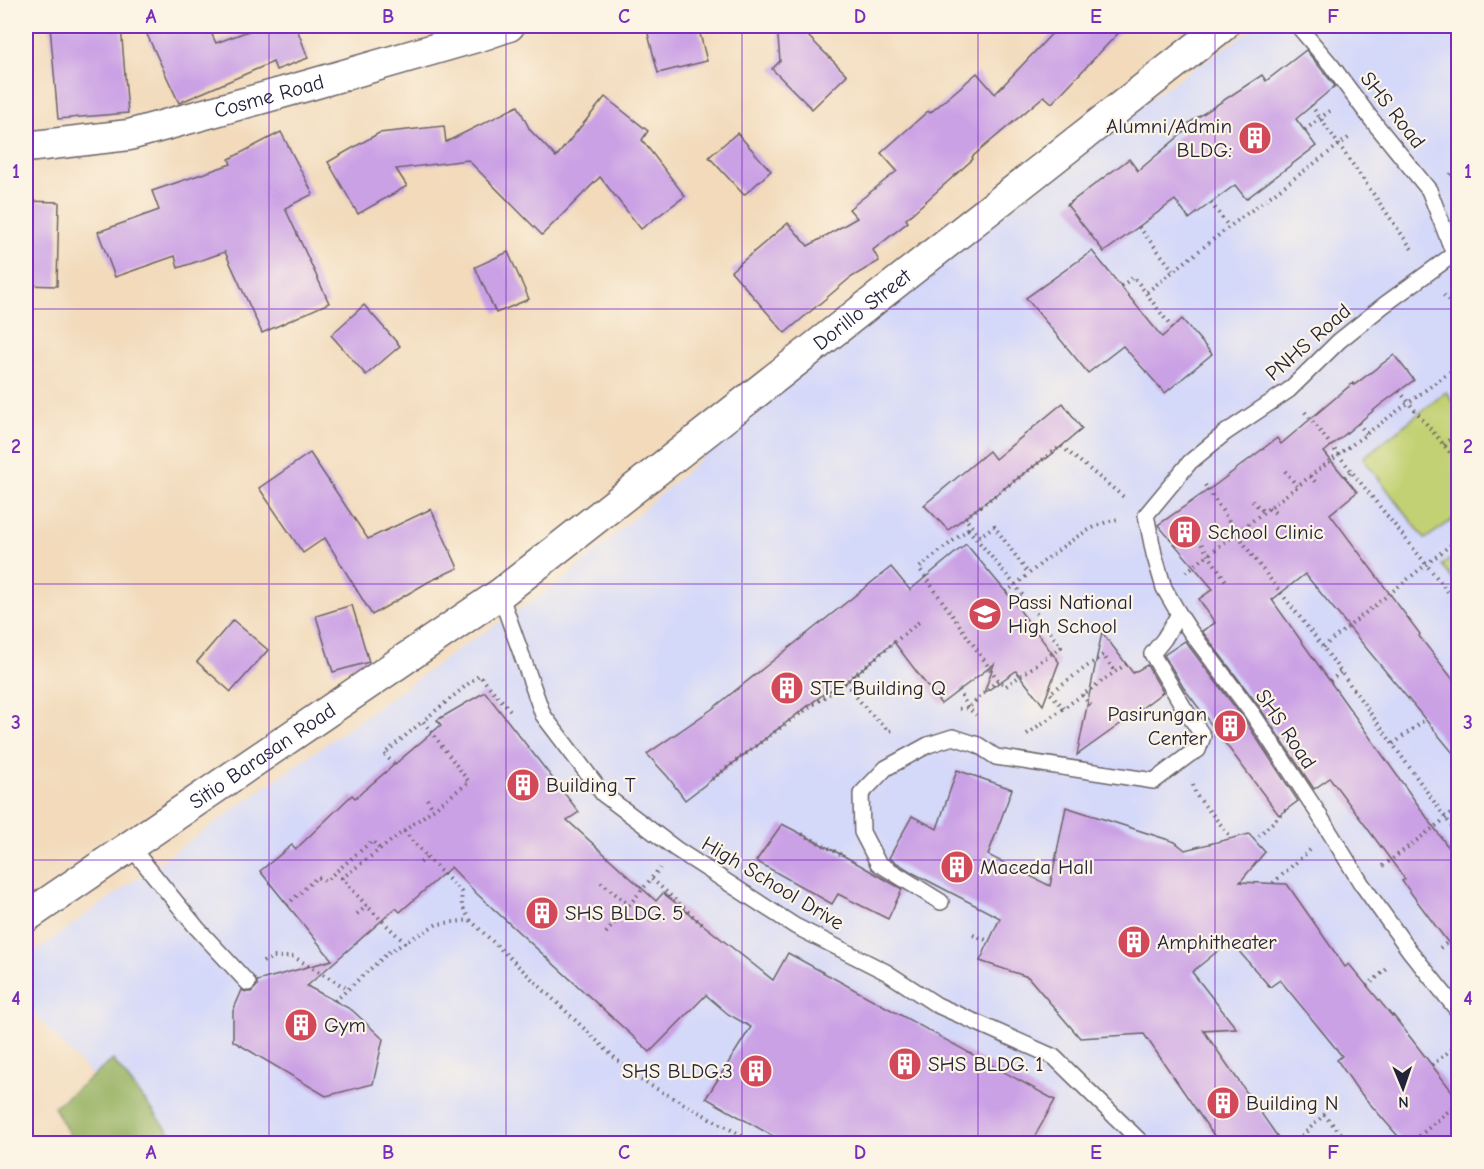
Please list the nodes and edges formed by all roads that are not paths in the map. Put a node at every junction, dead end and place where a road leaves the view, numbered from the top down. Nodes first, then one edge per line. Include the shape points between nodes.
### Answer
1 (509, 26) edge
2 (1223, 26) edge
3 (1298, 26) edge
4 (26, 147) edge
5 (1456, 257) edge
6 (1146, 515) joint
7 (500, 594) junction
8 (1179, 614) junction
9 (130, 846) junction
10 (941, 902) dead end
11 (26, 917) edge
12 (244, 979) road end
13 (1458, 1011) edge
14 (1143, 1143) edge

1 - 4 street, Cosme Road via 129,135
2 - 7 street, Dorillo Street
3 - 5 lane, SHS Road via 1429,190
5 - 6 lane, PNHS Road via 1384,305 1288,390 1190,462
6 - 8 lane, SHS Road via 1164,588
7 - 9 street, Sitio Barasan Road
7 - 14 lane, High School Drive via 543,715 603,794 676,849 795,926 886,972 937,1005 1054,1057
8 - 10 lane via 1152,654 1203,736 1198,750 1154,781 996,757 978,745 953,737 928,745 885,768 861,794 862,832 878,863
8 - 13 lane, SHS Road via 1252,713 1360,883
9 - 11 street, Sitio Barasan Road
9 - 12 lane

